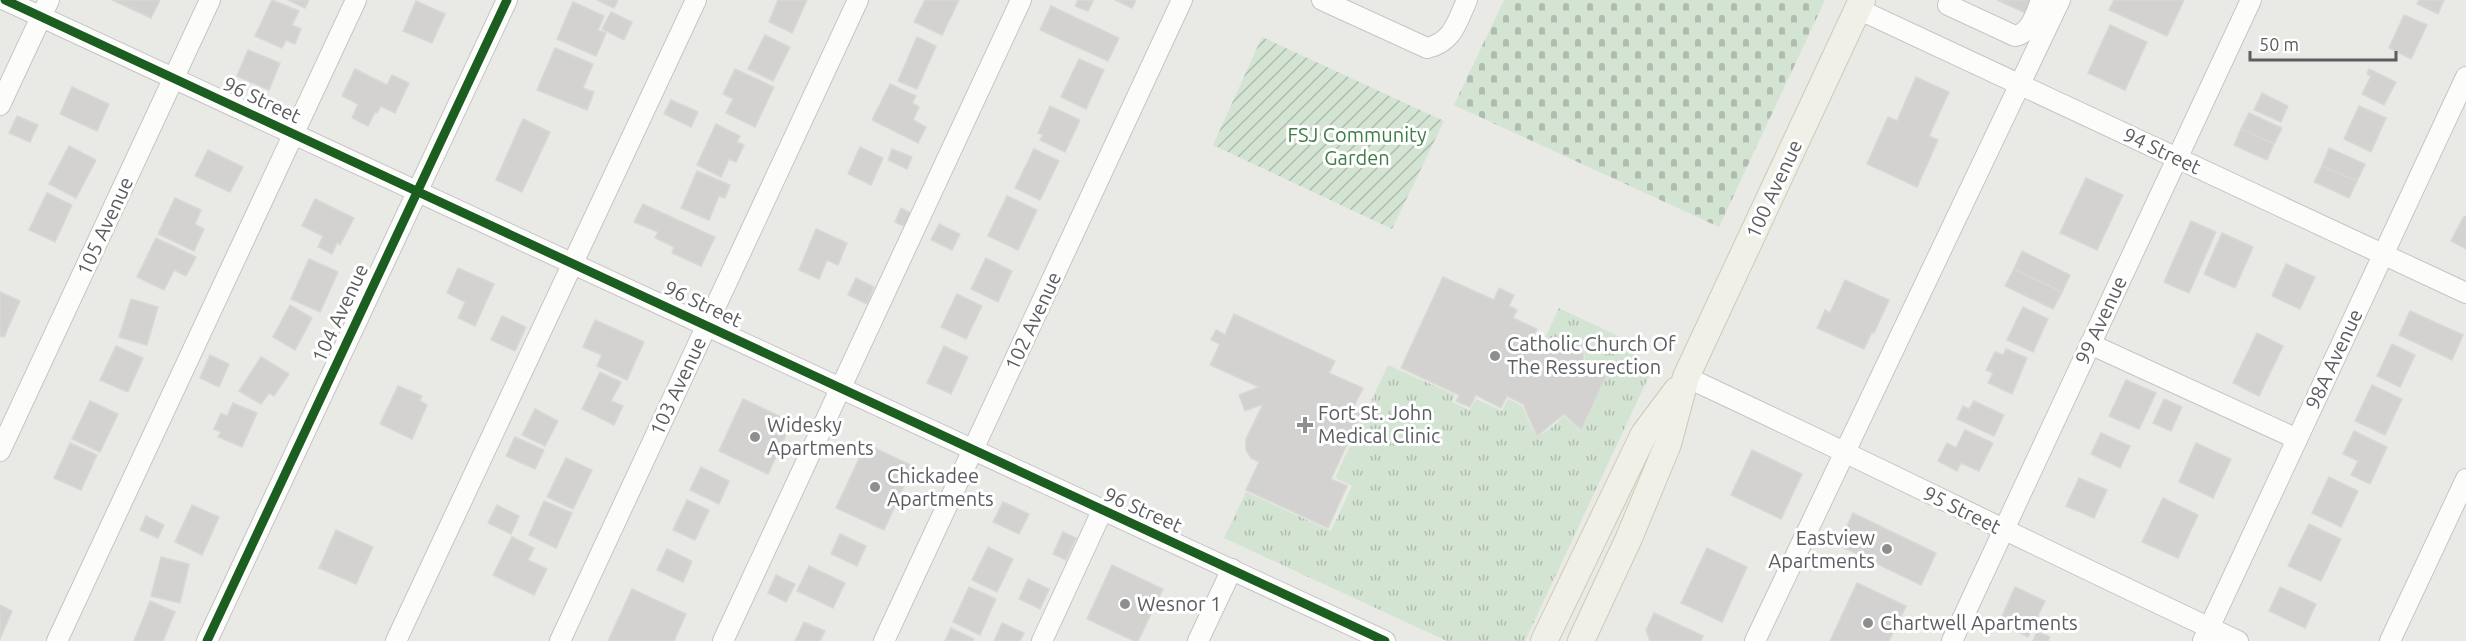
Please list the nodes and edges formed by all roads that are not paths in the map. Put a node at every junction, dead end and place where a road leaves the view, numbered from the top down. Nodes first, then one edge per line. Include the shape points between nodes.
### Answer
1 (5, 0) edge
2 (210, 0) edge
3 (356, 0) edge
4 (507, 0) edge
5 (696, 0) edge
6 (858, 0) edge
7 (1021, 0) edge
8 (1182, 0) edge
9 (1322, 0) edge
10 (1467, 0) edge
11 (2042, 0) edge
12 (2060, 0) edge
13 (2251, 0) edge
14 (1860, 4) edge
15 (1948, 5) dead end
16 (45, 8) edge
17 (2466, 76) edge
18 (173, 79) junction
19 (2022, 84) junction
20 (0, 105) edge
21 (294, 135) junction
22 (2177, 158) junction
23 (417, 192) junction
24 (2383, 255) junction
25 (574, 264) junction
26 (2466, 293) edge
27 (706, 326) junction
28 (2090, 344) junction
29 (1686, 377) junction
30 (840, 389) junction
31 (2296, 439) junction
32 (0, 451) edge
33 (972, 451) junction
34 (1846, 452) junction
35 (2466, 479) edge
36 (1102, 511) junction
37 (2003, 530) junction
38 (1232, 569) junction
39 (2206, 634) edge
40 (57, 641) edge
41 (207, 641) edge
42 (396, 641) edge
43 (560, 641) edge
44 (723, 641) edge
45 (884, 641) edge
46 (1042, 641) edge
47 (1198, 641) edge
48 (1385, 641) edge
49 (1544, 641) edge
50 (1581, 641) edge
51 (1755, 641) edge
52 (1952, 641) edge
53 (2238, 641) edge
54 (2390, 641) edge

1 - 16 street, 96 Street
2 - 18 street, 105 Avenue
3 - 21 street
4 - 23 street, 104 Avenue
5 - 25 street
6 - 27 street, 103 Avenue
7 - 30 street
8 - 33 street, 102 Avenue
9 - 10 street via 1428,48 1449,38
11 - 15 street via 2029,28 2015,36
12 - 19 street
13 - 22 street, 99 Avenue
14 - 19 street, 94 Street
14 - 29 main road, 100 Avenue
16 - 18 street, 96 Street
16 - 20 street
17 - 24 street, 98A Avenue
18 - 21 street, 96 Street
18 - 32 street, 105 Avenue
19 - 22 street, 94 Street
19 - 34 street
21 - 23 street, 96 Street
21 - 40 street
22 - 24 street, 94 Street
22 - 28 street, 99 Avenue
23 - 25 street, 96 Street
23 - 41 street, 104 Avenue
24 - 26 street, 94 Street
24 - 31 street, 98A Avenue
25 - 27 street, 96 Street
25 - 42 street
27 - 30 street, 96 Street
27 - 43 street, 103 Avenue
28 - 31 street
28 - 37 street, 99 Avenue
29 - 34 street, 95 Street
29 - 49 main road, 100 Avenue via 1644,434
29 - 50 main road, 100 Avenue via 1668,444
30 - 33 street, 96 Street
30 - 44 street
31 - 39 street, 98A Avenue
33 - 36 street, 96 Street
33 - 45 street, 102 Avenue
34 - 37 street, 95 Street
34 - 51 street
35 - 54 street
36 - 38 street, 96 Street
36 - 46 street
37 - 39 street, 95 Street
37 - 52 street, 99 Avenue
38 - 47 street
38 - 48 street, 96 Street
39 - 53 street, 95 Street

